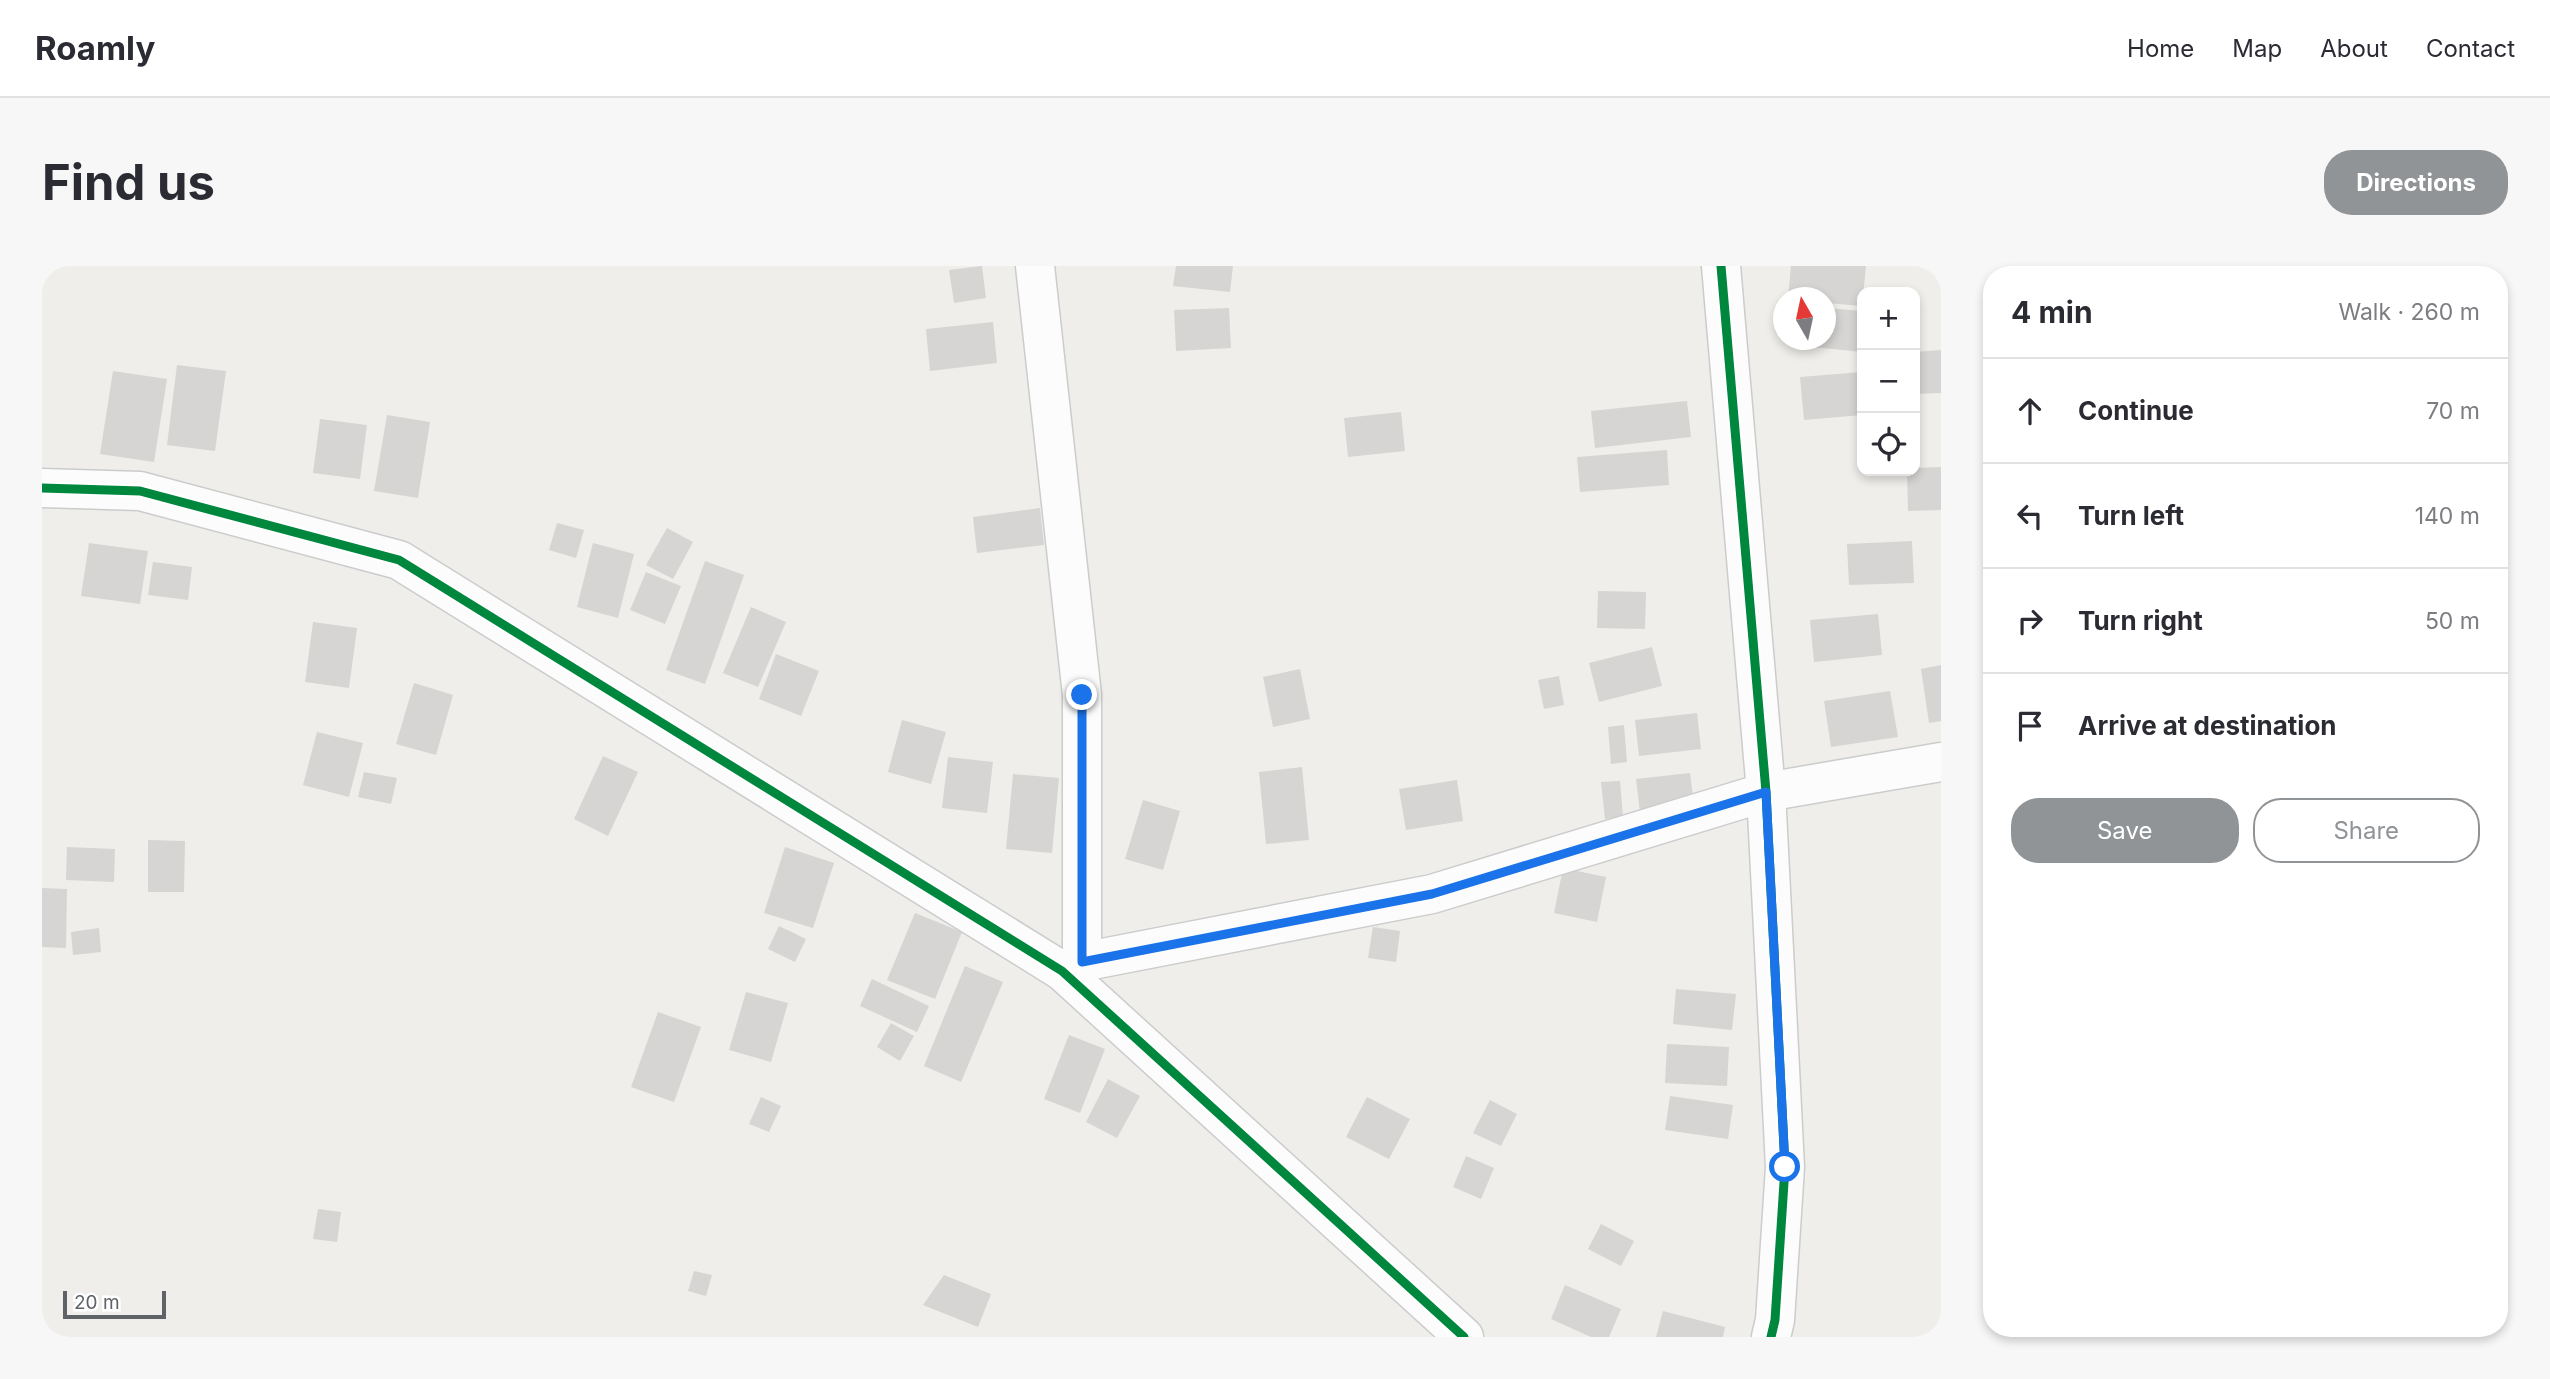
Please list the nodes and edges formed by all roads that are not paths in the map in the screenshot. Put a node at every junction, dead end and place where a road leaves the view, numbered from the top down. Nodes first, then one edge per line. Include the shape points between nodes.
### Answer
1 (1035, 266) edge
2 (1721, 266) edge
3 (42, 488) edge
4 (1941, 762) edge
5 (1766, 792) junction
6 (1072, 966) junction
7 (1464, 1337) edge
8 (1771, 1337) edge

1 - 6 street via 1082,695
2 - 5 street
3 - 6 street via 140,491 399,560
4 - 5 street
5 - 6 street via 1432,894
5 - 8 street via 1785,1167
6 - 7 street

